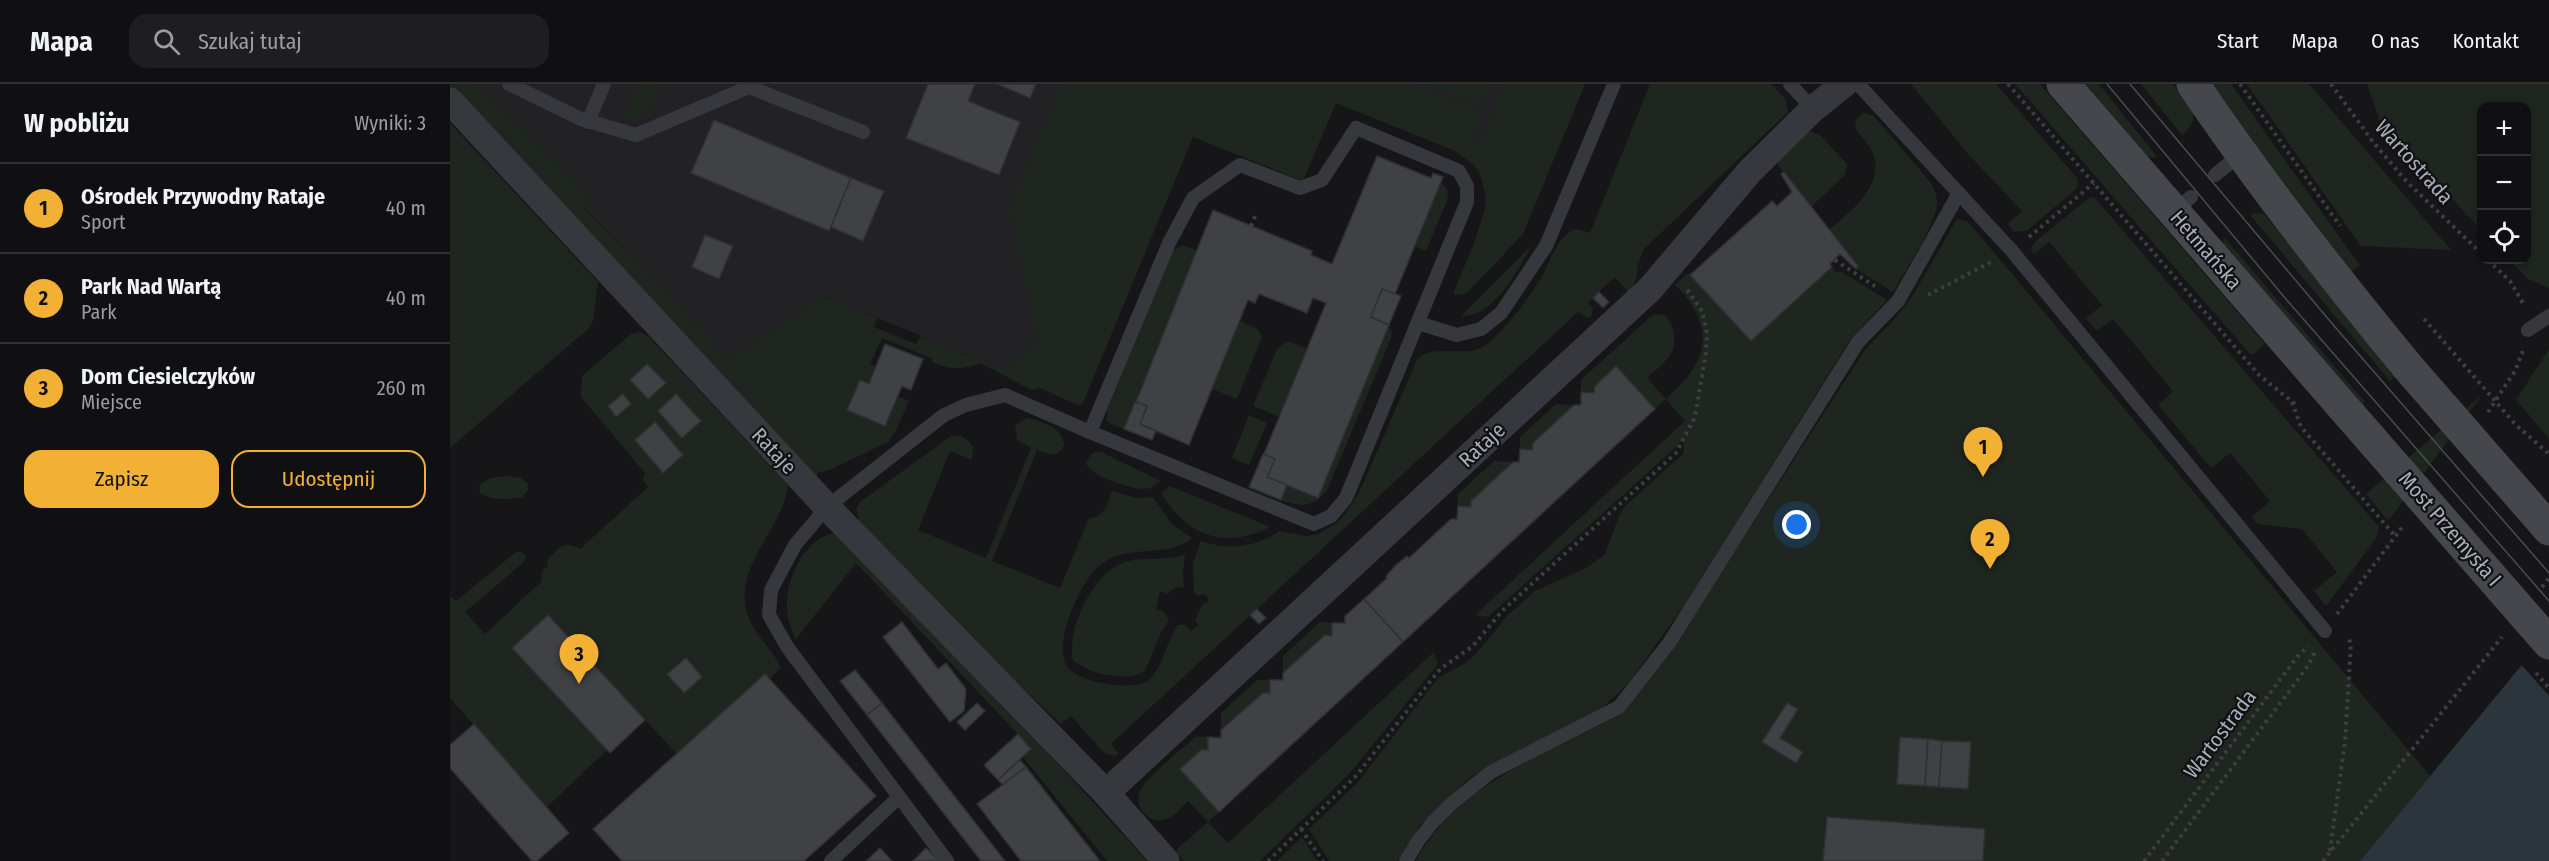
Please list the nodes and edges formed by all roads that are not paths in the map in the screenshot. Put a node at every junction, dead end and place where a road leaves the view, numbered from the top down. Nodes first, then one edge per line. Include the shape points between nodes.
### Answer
1 (509, 84) edge
2 (604, 84) edge
3 (1614, 84) edge
4 (1790, 84) edge
5 (1844, 84) edge
6 (1858, 84) edge
7 (2063, 84) edge
8 (2193, 84) edge
9 (450, 101) edge
10 (1813, 109) junction
11 (588, 122) junction
12 (863, 132) dead end
13 (2241, 154) junction
14 (2215, 175) dead end
15 (1959, 193) junction
16 (2549, 316) edge
17 (1418, 323) junction
18 (2528, 330) dead end
19 (2350, 415) joint
20 (1090, 432) junction
21 (827, 507) junction
22 (2549, 529) edge
23 (2329, 626) road end
24 (2549, 643) edge
25 (1106, 793) junction
26 (898, 797) junction
27 (831, 861) edge
28 (947, 861) edge
29 (1166, 861) edge
30 (1406, 861) edge

1 - 11 lane
2 - 11 lane
3 - 17 lane via 1546,246 1501,313 1481,329 1457,335
4 - 10 lane
5 - 10 street, Rataje
6 - 15 lane
7 - 19 main road, Hetmańska via 2182,204
8 - 13 main road
9 - 21 street, Rataje
10 - 25 street, Rataje via 1750,171 1669,267 1625,312
11 - 12 lane via 636,135 749,87
13 - 14 lane
13 - 22 main road, bridge via 2407,366
15 - 23 lane
15 - 30 lane via 1898,301 1858,342 1669,643 1618,707 1491,772 1433,822
16 - 18 lane
17 - 20 lane via 1346,498 1331,516 1314,524
17 - 20 lane via 1467,202 1467,186 1459,171 1356,128 1322,180 1299,188 1240,165 1193,198 1169,243
19 - 24 main road, Most Przemysła I, bridge
20 - 21 lane via 1005,395 966,405 944,415
21 - 25 street, Rataje
21 - 26 lane via 795,545 771,590 769,615 788,648
25 - 29 street, Rataje
26 - 27 lane
26 - 28 lane

